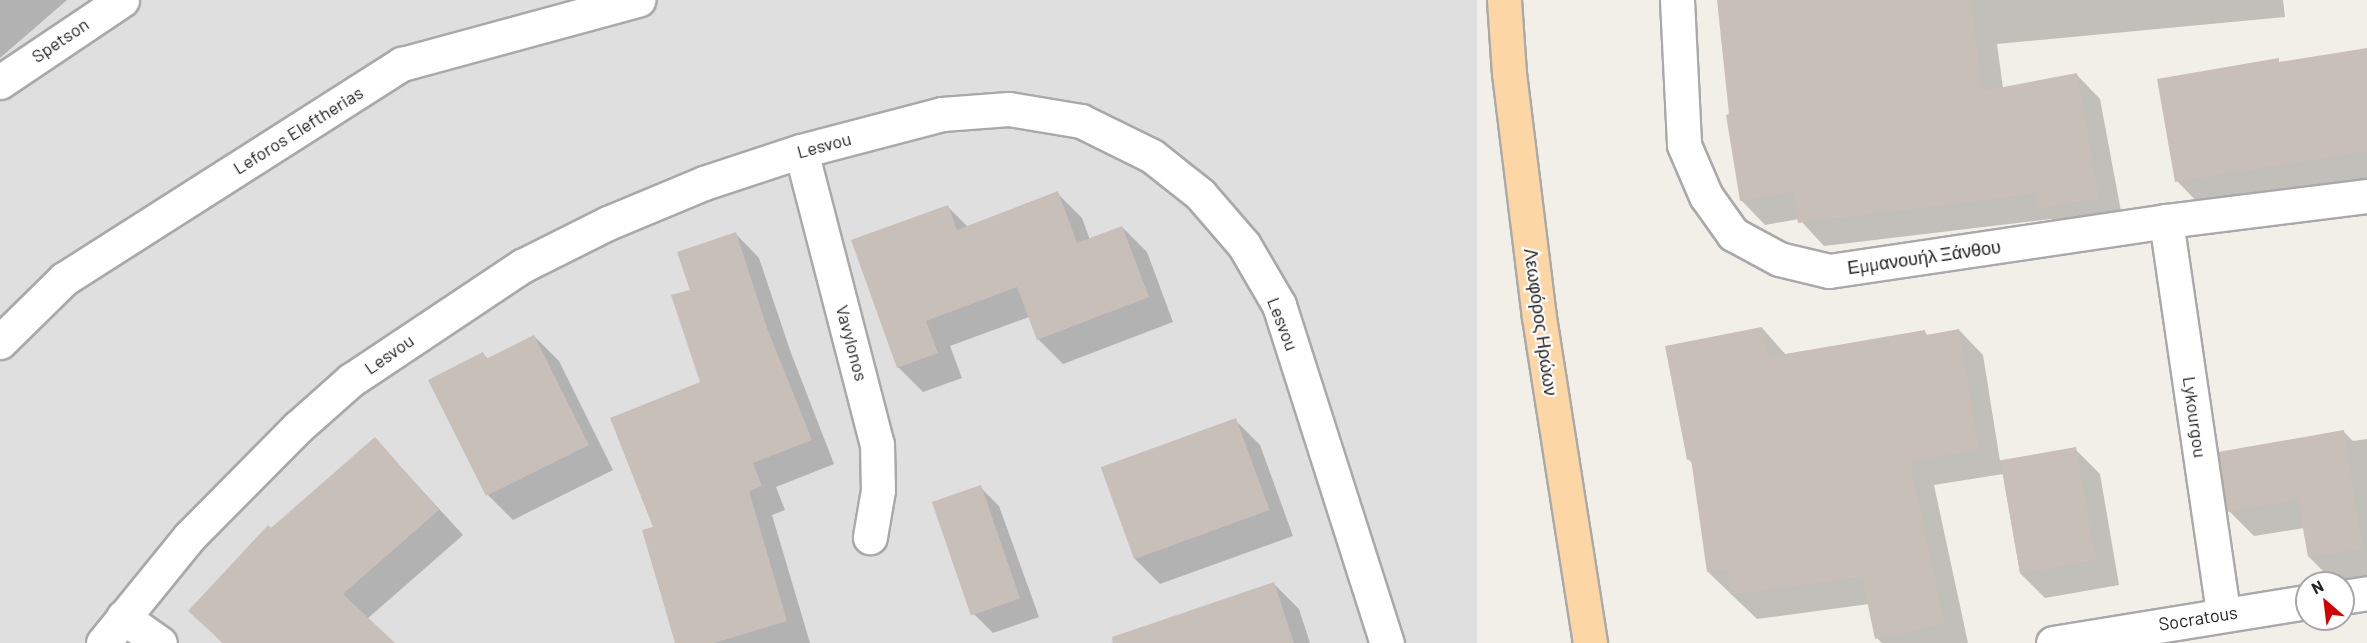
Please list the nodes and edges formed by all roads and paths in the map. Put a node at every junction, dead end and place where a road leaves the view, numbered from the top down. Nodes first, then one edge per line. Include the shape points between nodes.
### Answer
1 (122, 0) edge
2 (638, 0) edge
3 (1504, 0) edge
4 (1677, 0) edge
5 (0, 82) edge
6 (801, 151) junction
7 (2367, 196) edge
8 (2166, 221) junction
9 (0, 342) edge
10 (870, 537) dead end
11 (2295, 604) edge
12 (2223, 613) junction
13 (123, 617) junction
14 (103, 643) edge
15 (160, 643) edge
16 (1387, 643) edge
17 (1590, 643) edge
18 (2053, 643) edge

1 - 5 street, Spetson
2 - 9 street, Leforos Eleftherias via 402,64 64,279
3 - 17 main road, Λεωφόρος Ηρώων via 1509,73 1539,317
4 - 8 street, Εμμανουήλ Ξάνθου via 1684,145 1719,216 1733,234 1755,249 1829,271
6 - 10 street, Vavylonos via 877,444 878,490
6 - 13 street, Lesvou via 704,183 608,223 522,266 409,339 351,380 297,427 189,537
6 - 16 street, Lesvou via 942,114 1009,109 1081,121 1152,156 1200,194 1244,245 1279,305
7 - 8 street, Εμμανουήλ Ξάνθου
8 - 12 street, Lykourgou
11 - 12 street, Socratous
12 - 18 street, Socratous
13 - 14 street, Lesvou
13 - 15 street

